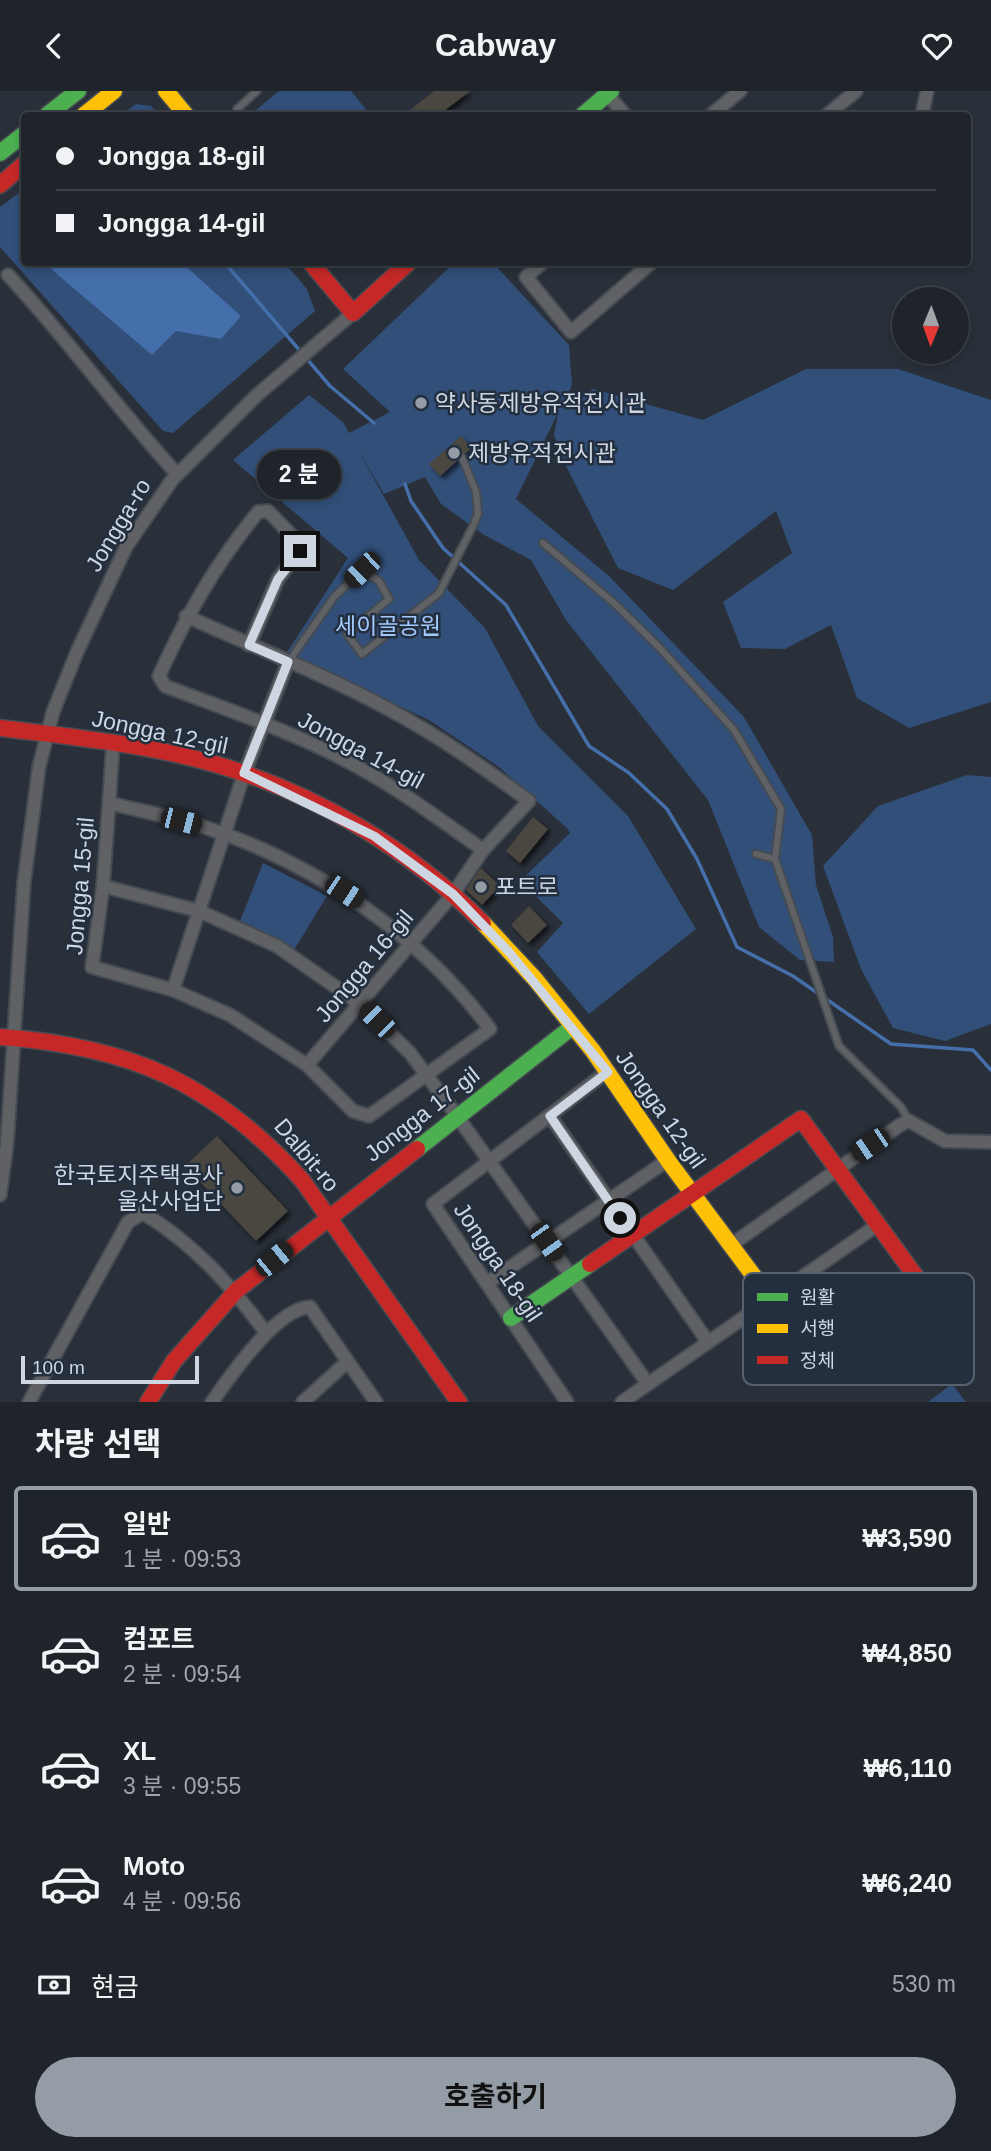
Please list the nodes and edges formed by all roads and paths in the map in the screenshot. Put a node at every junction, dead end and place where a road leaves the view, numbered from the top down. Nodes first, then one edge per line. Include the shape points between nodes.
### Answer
1 (78, 91) edge
2 (114, 91) edge
3 (166, 91) edge
4 (257, 91) edge
5 (740, 91) edge
6 (856, 91) edge
7 (927, 91) edge
8 (608, 92) edge
9 (51, 112) edge
10 (88, 112) edge
11 (184, 112) edge
12 (237, 112) edge
13 (586, 112) edge
14 (623, 112) edge
15 (716, 112) edge
16 (831, 112) edge
17 (923, 112) edge
18 (21, 136) edge
19 (0, 153) edge
20 (21, 167) edge
21 (0, 184) edge
22 (316, 266) edge
23 (405, 266) edge
24 (539, 266) edge
25 (647, 266) edge
26 (8, 275) dead end
27 (353, 313) junction
28 (461, 457) dead end
29 (177, 474) junction
30 (543, 543) dead end
31 (186, 616) junction
32 (249, 645) junction
33 (288, 662) junction
34 (263, 723) junction
35 (0, 728) edge
36 (48, 734) junction
37 (113, 743) junction
38 (244, 773) junction
39 (108, 803) junction
40 (223, 834) junction
41 (483, 850) junction
42 (756, 854) dead end
43 (775, 859) junction
44 (103, 886) junction
45 (453, 894) junction
46 (198, 911) junction
47 (410, 946) junction
48 (173, 990) junction
49 (360, 1004) junction
50 (572, 1027) junction
51 (6, 1037) edge
52 (307, 1065) junction
53 (608, 1072) junction
54 (425, 1075) junction
55 (457, 1116) junction
56 (550, 1116) junction
57 (909, 1121) junction
58 (991, 1142) edge
59 (668, 1160) junction
60 (490, 1162) junction
61 (837, 1169) junction
62 (691, 1192) junction
63 (0, 1195) edge
64 (608, 1201) junction
65 (328, 1216) junction
66 (876, 1226) junction
67 (632, 1235) junction
68 (547, 1242) junction
69 (731, 1245) junction
70 (753, 1273) edge
71 (806, 1273) edge
72 (913, 1273) edge
73 (572, 1276) junction
74 (487, 1283) junction
75 (236, 1291) junction
76 (743, 1316) edge
77 (511, 1318) junction
78 (266, 1333) junction
79 (708, 1342) junction
80 (347, 1362) junction
81 (648, 1384) junction
82 (29, 1402) edge
83 (148, 1402) edge
84 (212, 1402) edge
85 (303, 1402) edge
86 (376, 1402) edge
87 (459, 1402) edge
88 (567, 1402) edge
89 (622, 1402) edge

1 - 9 street
2 - 10 street
3 - 11 street
4 - 12 lane
5 - 15 street
6 - 16 street
7 - 17 street
8 - 13 street
8 - 14 street
18 - 19 street
20 - 21 street
22 - 27 street
23 - 27 street
24 - 25 street via 526,277 570,332
26 - 29 street
27 - 29 street, Jongga-ro via 225,425
28 - 33 lane via 476,492 478,513 439,593 362,654 347,634 389,599 379,581 362,570 334,597
29 - 36 street, Jongga-ro via 145,515 107,584
30 - 43 lane via 615,604 727,721 781,809
31 - 32 street, Jongga 14-gil
31 - 32 street, Jongga 14-gil via 225,553 258,512 268,511 299,543 300,551 278,579
31 - 34 street, Jongga 14-gil via 159,675 165,686
32 - 33 street, Jongga 14-gil
33 - 34 street
33 - 41 street, Jongga 14-gil via 389,709 456,748 528,801
34 - 38 street
34 - 41 street, Jongga 14-gil via 360,768
35 - 36 street
36 - 37 street, Jongga 12-gil
36 - 51 street, Jongga-ro via 39,767
37 - 38 street, Jongga 12-gil
37 - 39 street
38 - 40 street
38 - 45 street, Jongga 12-gil via 374,836
39 - 40 street, Jongga 15-gil
39 - 44 street, Jongga 15-gil
40 - 46 street
40 - 47 street, Jongga 15-gil via 331,884
41 - 45 street, Jongga 14-gil
42 - 43 lane
43 - 57 lane via 839,1046 901,1107
44 - 46 street
44 - 48 street, Jongga 15-gil via 92,967
45 - 47 street, Jongga 16-gil
45 - 50 street, Jongga 12-gil
46 - 48 street
46 - 49 street via 277,946
47 - 49 street, Jongga 16-gil
47 - 54 street, Jongga 15-gil via 463,993 489,1029
48 - 52 street, Jongga 15-gil via 230,1015
49 - 52 street, Jongga 16-gil
49 - 54 street via 410,1053
50 - 53 street, Jongga 12-gil
50 - 55 street, Jongga 17-gil
51 - 63 street, Jongga-ro via 7,1143
51 - 65 street, Dalbit-ro via 105,1050 190,1083 266,1139
52 - 54 street, Jongga 15-gil via 353,1111 369,1116
53 - 56 street, Jongga 18-gil
53 - 59 street, Jongga 12-gil
54 - 55 street
55 - 60 street
55 - 65 street, Jongga 17-gil
56 - 60 street, Jongga 18-gil
56 - 64 street
57 - 58 street via 945,1141
57 - 61 street
59 - 62 street, Jongga 12-gil
59 - 64 street
60 - 68 street
60 - 74 street, Jongga 18-gil via 433,1205
61 - 62 street via 801,1119
61 - 66 street
61 - 69 street
62 - 67 street
62 - 69 street, Jongga 12-gil
64 - 67 street
64 - 68 street
65 - 75 street, Jongga 17-gil
65 - 87 street, Dalbit-ro
66 - 71 street
66 - 72 street, Jongga 12-gil
67 - 73 street
67 - 79 street
68 - 73 street
68 - 74 street
69 - 70 street, Jongga 12-gil
73 - 77 street
73 - 81 street
74 - 77 street, Jongga 18-gil
75 - 78 street
75 - 82 street via 177,1233 143,1213 128,1222
75 - 83 street, Jongga 17-gil via 174,1361
76 - 79 street
77 - 88 street, Jongga 18-gil
78 - 80 street via 301,1307 310,1307
78 - 84 street
79 - 81 street
80 - 85 street
80 - 86 street
81 - 89 street

